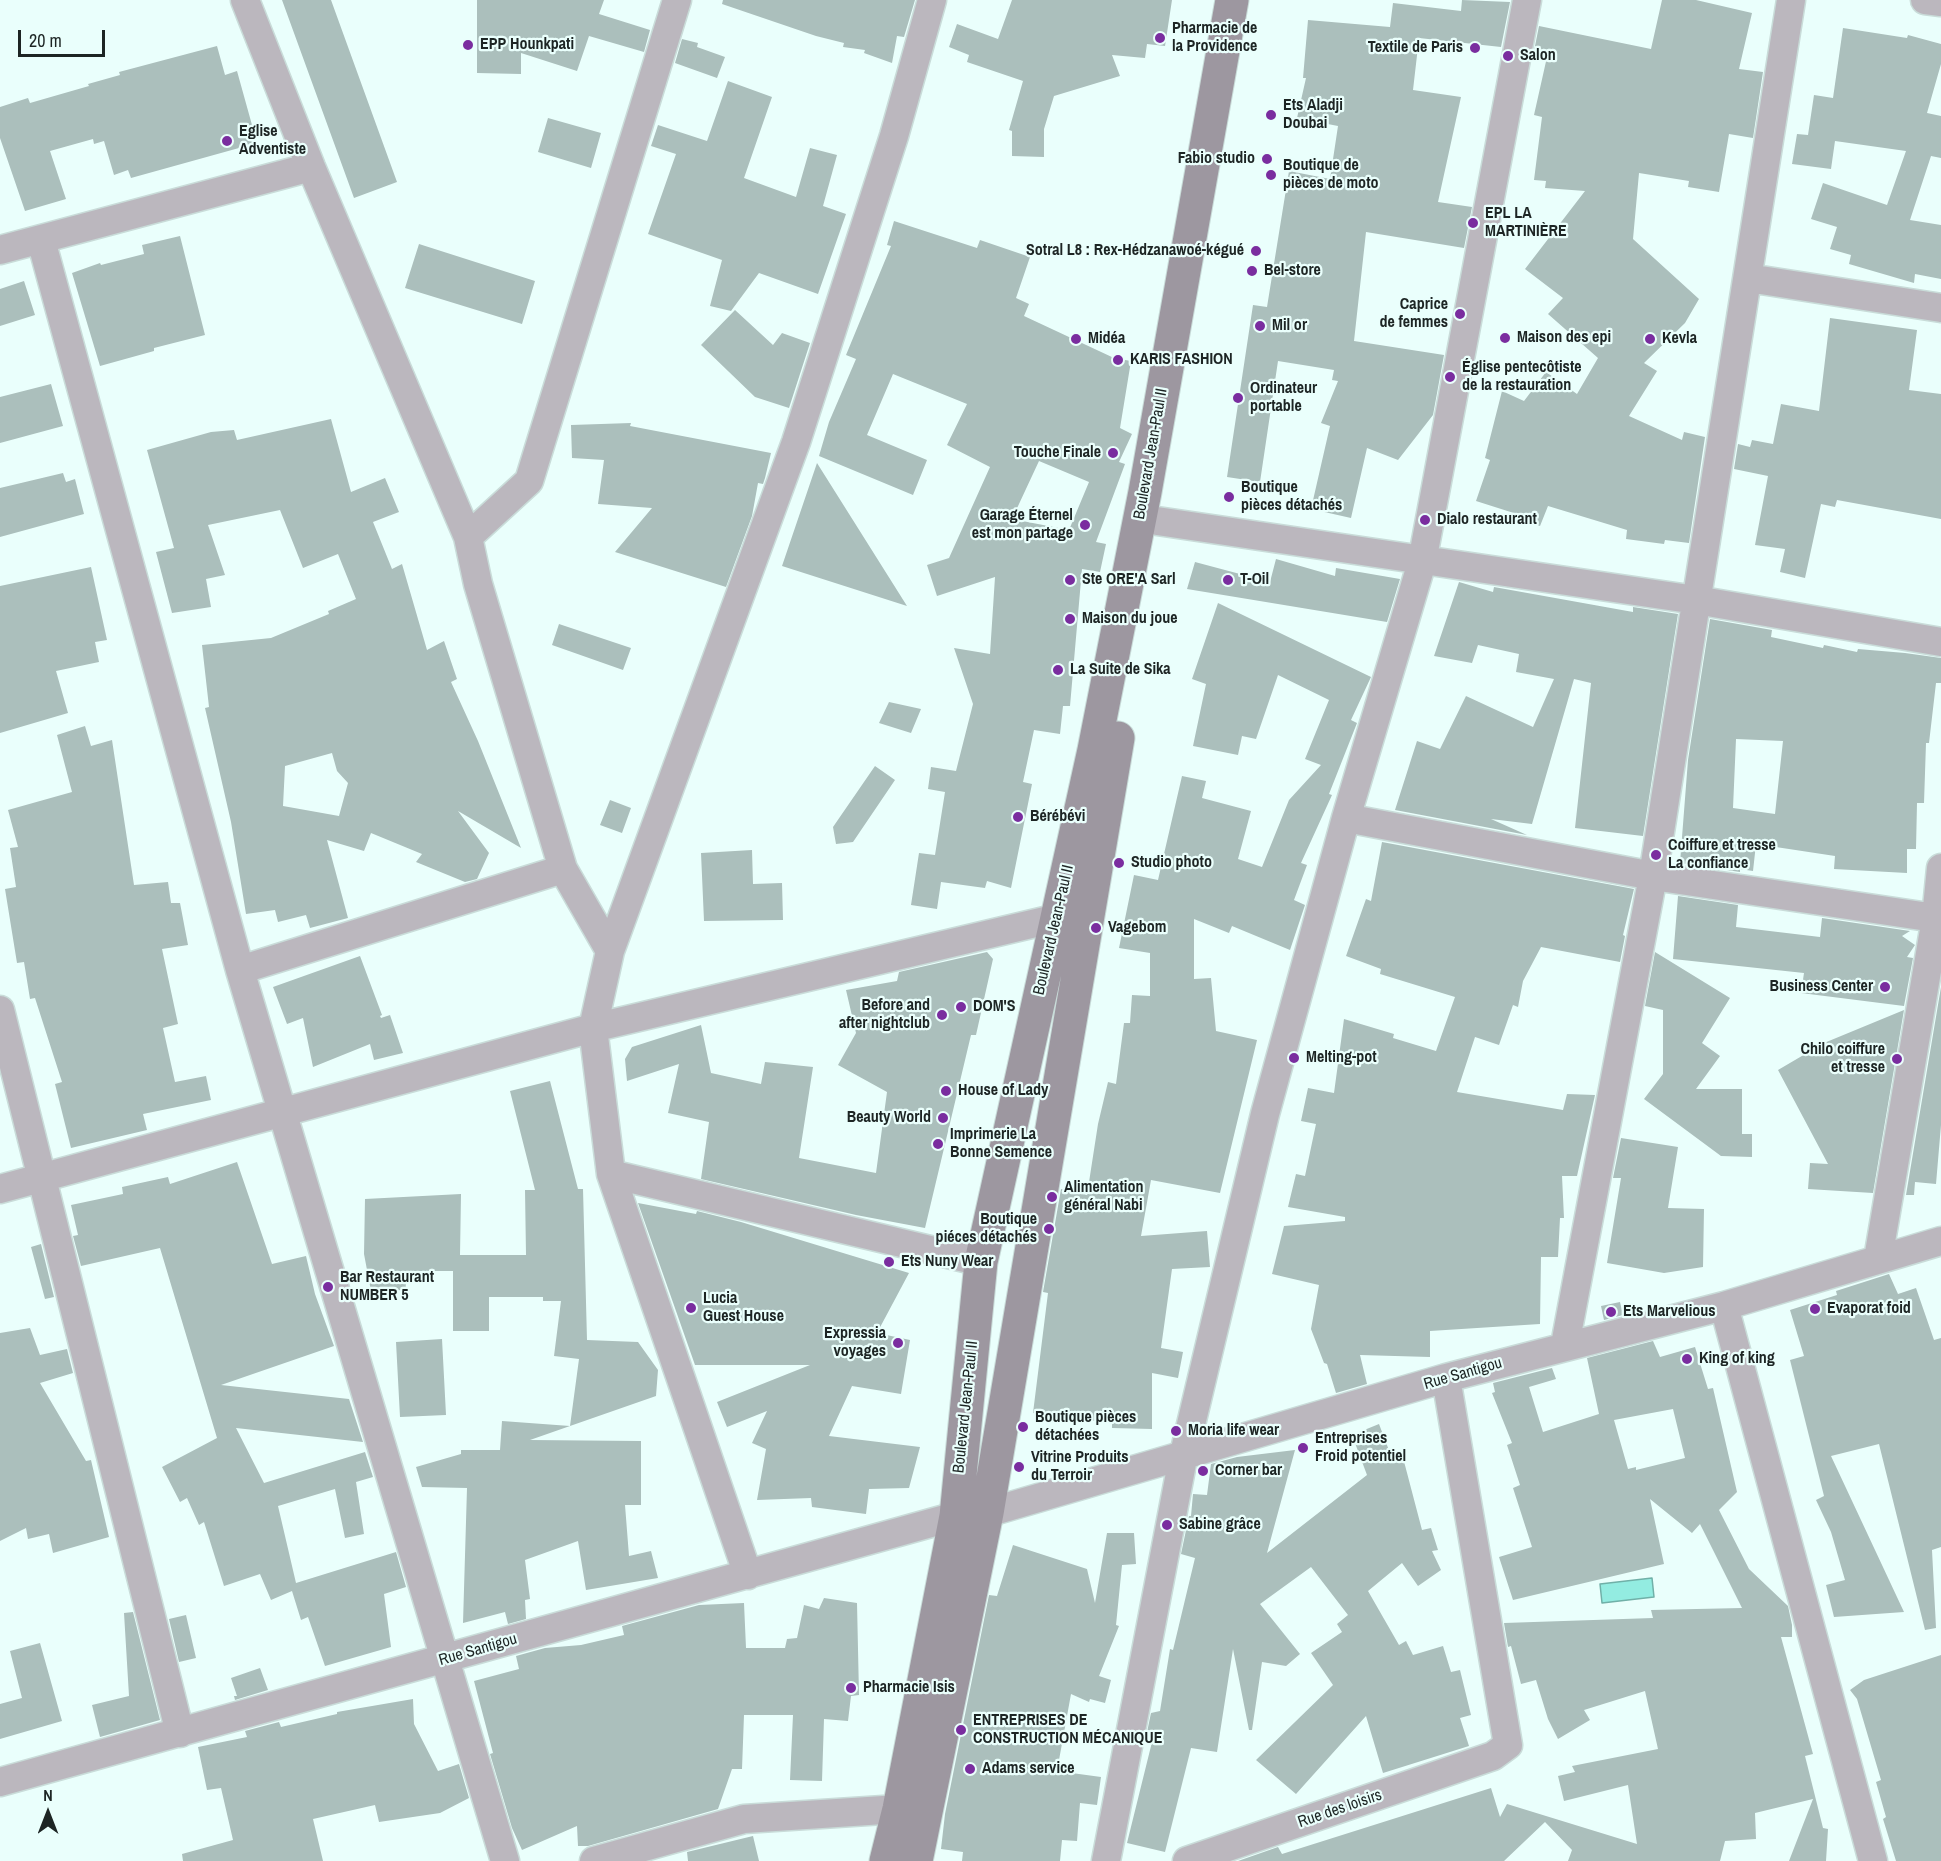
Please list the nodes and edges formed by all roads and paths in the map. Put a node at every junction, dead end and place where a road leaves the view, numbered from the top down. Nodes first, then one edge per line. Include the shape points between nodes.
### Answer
1 (245, 0) edge
2 (677, 0) edge
3 (932, 0) edge
4 (1232, 0) edge
5 (1248, 0) edge
6 (1527, 0) edge
7 (1791, 0) edge
8 (1925, 0) edge
9 (1941, 2) edge
10 (311, 167) junction
11 (41, 240) junction
12 (0, 250) edge
13 (1748, 278) junction
14 (1941, 308) edge
15 (1157, 521) junction
16 (468, 537) junction
17 (1422, 562) junction
18 (1696, 600) junction
19 (1941, 642) edge
20 (1346, 818) junction
21 (1941, 868) edge
22 (563, 869) junction
23 (1653, 876) junction
24 (1057, 918) junction
25 (1939, 919) edge
26 (610, 951) junction
27 (240, 970) junction
28 (0, 1010) edge
29 (593, 1028) junction
30 (282, 1112) junction
31 (611, 1174) junction
32 (43, 1176) junction
33 (0, 1189) edge
34 (1941, 1241) edge
35 (1878, 1259) junction
36 (981, 1262) junction
37 (1724, 1306) junction
38 (1565, 1346) junction
39 (1446, 1378) junction
40 (1183, 1458) junction
41 (972, 1515) junction
42 (748, 1575) junction
43 (444, 1660) junction
44 (180, 1733) junction
45 (0, 1782) edge
46 (899, 1809) junction
47 (505, 1861) edge
48 (594, 1861) edge
49 (886, 1861) edge
50 (916, 1861) edge
51 (1106, 1861) edge
52 (1187, 1861) edge
53 (1873, 1861) edge

1 - 10 street
2 - 16 street via 529,481
3 - 26 street via 894,136 796,442
4 - 24 main road, Boulevard Jean-Paul II via 1143,504
5 - 15 main road, Boulevard Jean-Paul II
6 - 17 street
7 - 13 street
8 - 9 street
10 - 11 street
10 - 16 street
11 - 12 street
11 - 27 street
13 - 14 street
13 - 18 street
15 - 17 street
15 - 41 main road, Boulevard Jean-Paul II
16 - 22 street via 478,584
17 - 18 street
17 - 20 street
18 - 19 street
18 - 23 street
20 - 23 street
20 - 40 street via 1266,1114
21 - 25 street
22 - 26 street
22 - 27 street
23 - 25 street
23 - 38 street
24 - 29 street
24 - 36 main road, Boulevard Jean-Paul II
25 - 35 street
26 - 29 street
27 - 30 street
28 - 32 street
29 - 30 street
29 - 31 street
30 - 32 street
30 - 43 street
31 - 36 street
31 - 42 street
32 - 33 street
32 - 44 street
34 - 35 street, Rue Santigou
35 - 37 street, Rue Santigou
36 - 41 main road, Boulevard Jean-Paul II
37 - 38 street, Rue Santigou
37 - 53 street
38 - 39 street, Rue Santigou
39 - 40 street, Rue Santigou
39 - 52 street, Rue des loisirs via 1508,1745 1493,1756
40 - 41 street, Rue Santigou
40 - 51 street
41 - 42 street, Rue Santigou
41 - 46 main road, Boulevard Jean-Paul II
41 - 50 main road, Boulevard Jean-Paul II
42 - 43 street, Rue Santigou
43 - 44 street, Rue Santigou
43 - 47 street
44 - 45 street, Rue Santigou
46 - 48 street via 744,1820
46 - 49 main road, Boulevard Jean-Paul II

